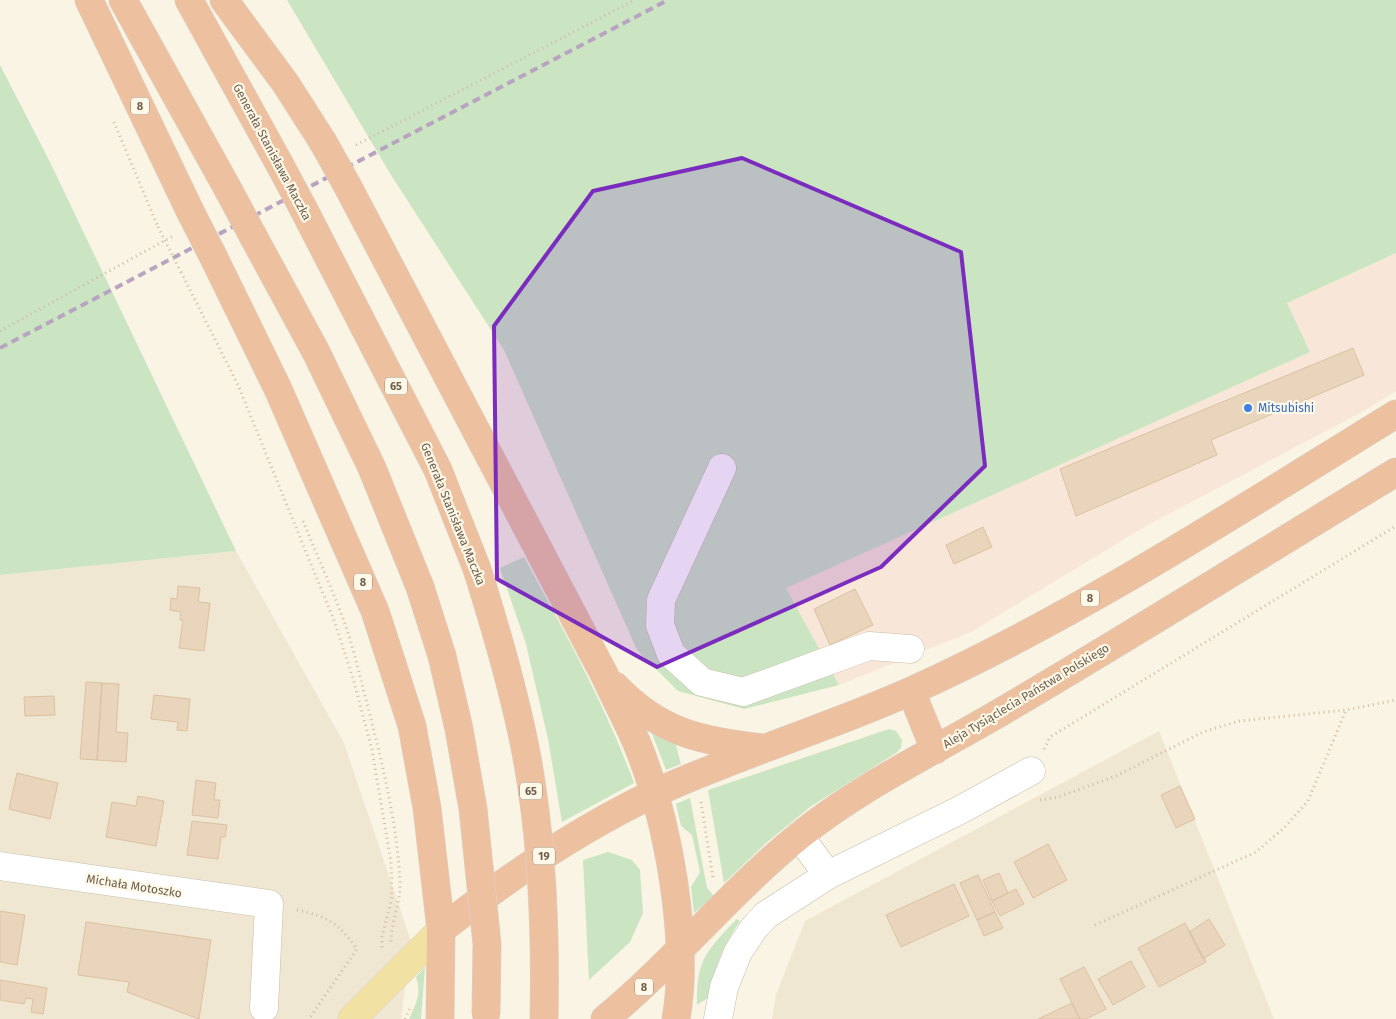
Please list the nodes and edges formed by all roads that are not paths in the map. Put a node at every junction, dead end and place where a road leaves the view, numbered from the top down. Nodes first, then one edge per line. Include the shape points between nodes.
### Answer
1 (89, 0) edge
2 (123, 0) edge
3 (189, 0) edge
4 (224, 0) edge
5 (1396, 414) edge
6 (722, 468) dead end
7 (1396, 472) edge
8 (910, 649) dead end
9 (604, 674) junction
10 (911, 691) junction
11 (767, 748) junction
12 (935, 750) junction
13 (1031, 771) road end
14 (654, 794) junction
15 (799, 836) junction
16 (0, 866) edge
17 (828, 875) junction
18 (441, 930) junction
19 (679, 952) junction
20 (264, 1008) dead end
21 (486, 1016) edge
22 (352, 1019) edge
23 (440, 1019) edge
24 (544, 1019) edge
25 (605, 1019) edge
26 (676, 1019) edge
27 (718, 1019) edge

1 - 18 highway, 8, bridge via 183,223 213,256 278,389 375,611 412,726 427,808
2 - 21 highway, bridge via 316,352 372,468 420,586 442,656 473,809 486,944
3 - 24 highway, Generała Stanisława Maczka / 65, bridge via 303,208 438,470 477,568 499,637 524,744 542,909
4 - 9 highway, 8, bridge via 336,145 347,185
5 - 10 highway, 8 via 1071,609
6 - 8 street via 661,600 660,625 671,654 702,682 743,692 869,646
7 - 12 highway, Aleja Tysiąclecia Państwa Polskiego / 8
9 - 11 highway, 8 via 636,708 686,735
9 - 14 highway via 638,746
10 - 11 highway, 8
10 - 12 highway
11 - 14 highway, 19
12 - 15 highway, Aleja Tysiąclecia Państwa Polskiego / 8 via 877,783
13 - 17 street
14 - 18 highway, 19 via 595,824 522,870
14 - 19 highway via 674,882
15 - 17 street
15 - 19 highway, Aleja Tysiąclecia Państwa Polskiego / 8 via 728,901
16 - 20 street, Michała Motoszko via 269,904
17 - 27 street via 766,915 754,928 738,952 724,987
18 - 22 main road
18 - 23 highway, 8
19 - 25 highway, 8
19 - 26 highway

